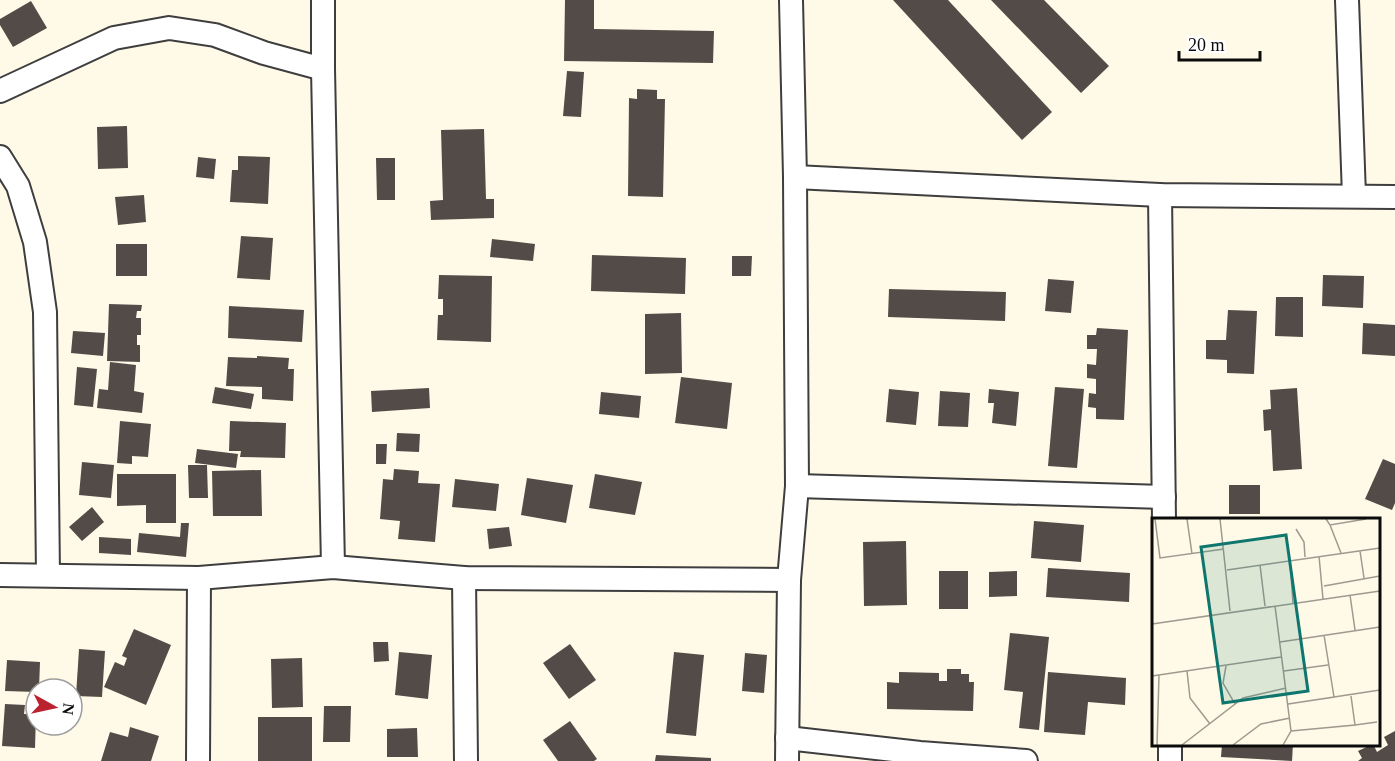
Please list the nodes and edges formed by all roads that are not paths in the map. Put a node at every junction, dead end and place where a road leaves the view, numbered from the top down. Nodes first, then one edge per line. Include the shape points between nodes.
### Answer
1 (323, 0) edge
2 (792, 0) edge
3 (1347, 0) edge
4 (323, 69) junction
5 (0, 91) edge
6 (0, 157) edge
7 (795, 177) junction
8 (1160, 195) junction
9 (1354, 196) junction
10 (1395, 197) edge
11 (797, 486) junction
12 (1164, 508) edge
13 (333, 567) junction
14 (0, 574) edge
15 (48, 575) junction
16 (199, 578) junction
17 (465, 579) junction
18 (789, 580) junction
19 (787, 738) junction
20 (198, 761) edge
21 (466, 761) edge
22 (787, 761) edge
23 (1026, 761) edge

1 - 4 street
2 - 7 street
3 - 9 street
4 - 5 street via 214,35 169,28 114,38
4 - 13 street
6 - 15 street via 18,186 35,242 45,312
7 - 8 street
7 - 11 street
8 - 9 street
8 - 12 street
9 - 10 street
11 - 12 street
11 - 18 street
13 - 16 street
13 - 17 street
14 - 15 street
15 - 16 street
16 - 20 street
17 - 18 street
17 - 21 street
18 - 19 street
19 - 22 street
19 - 23 street

